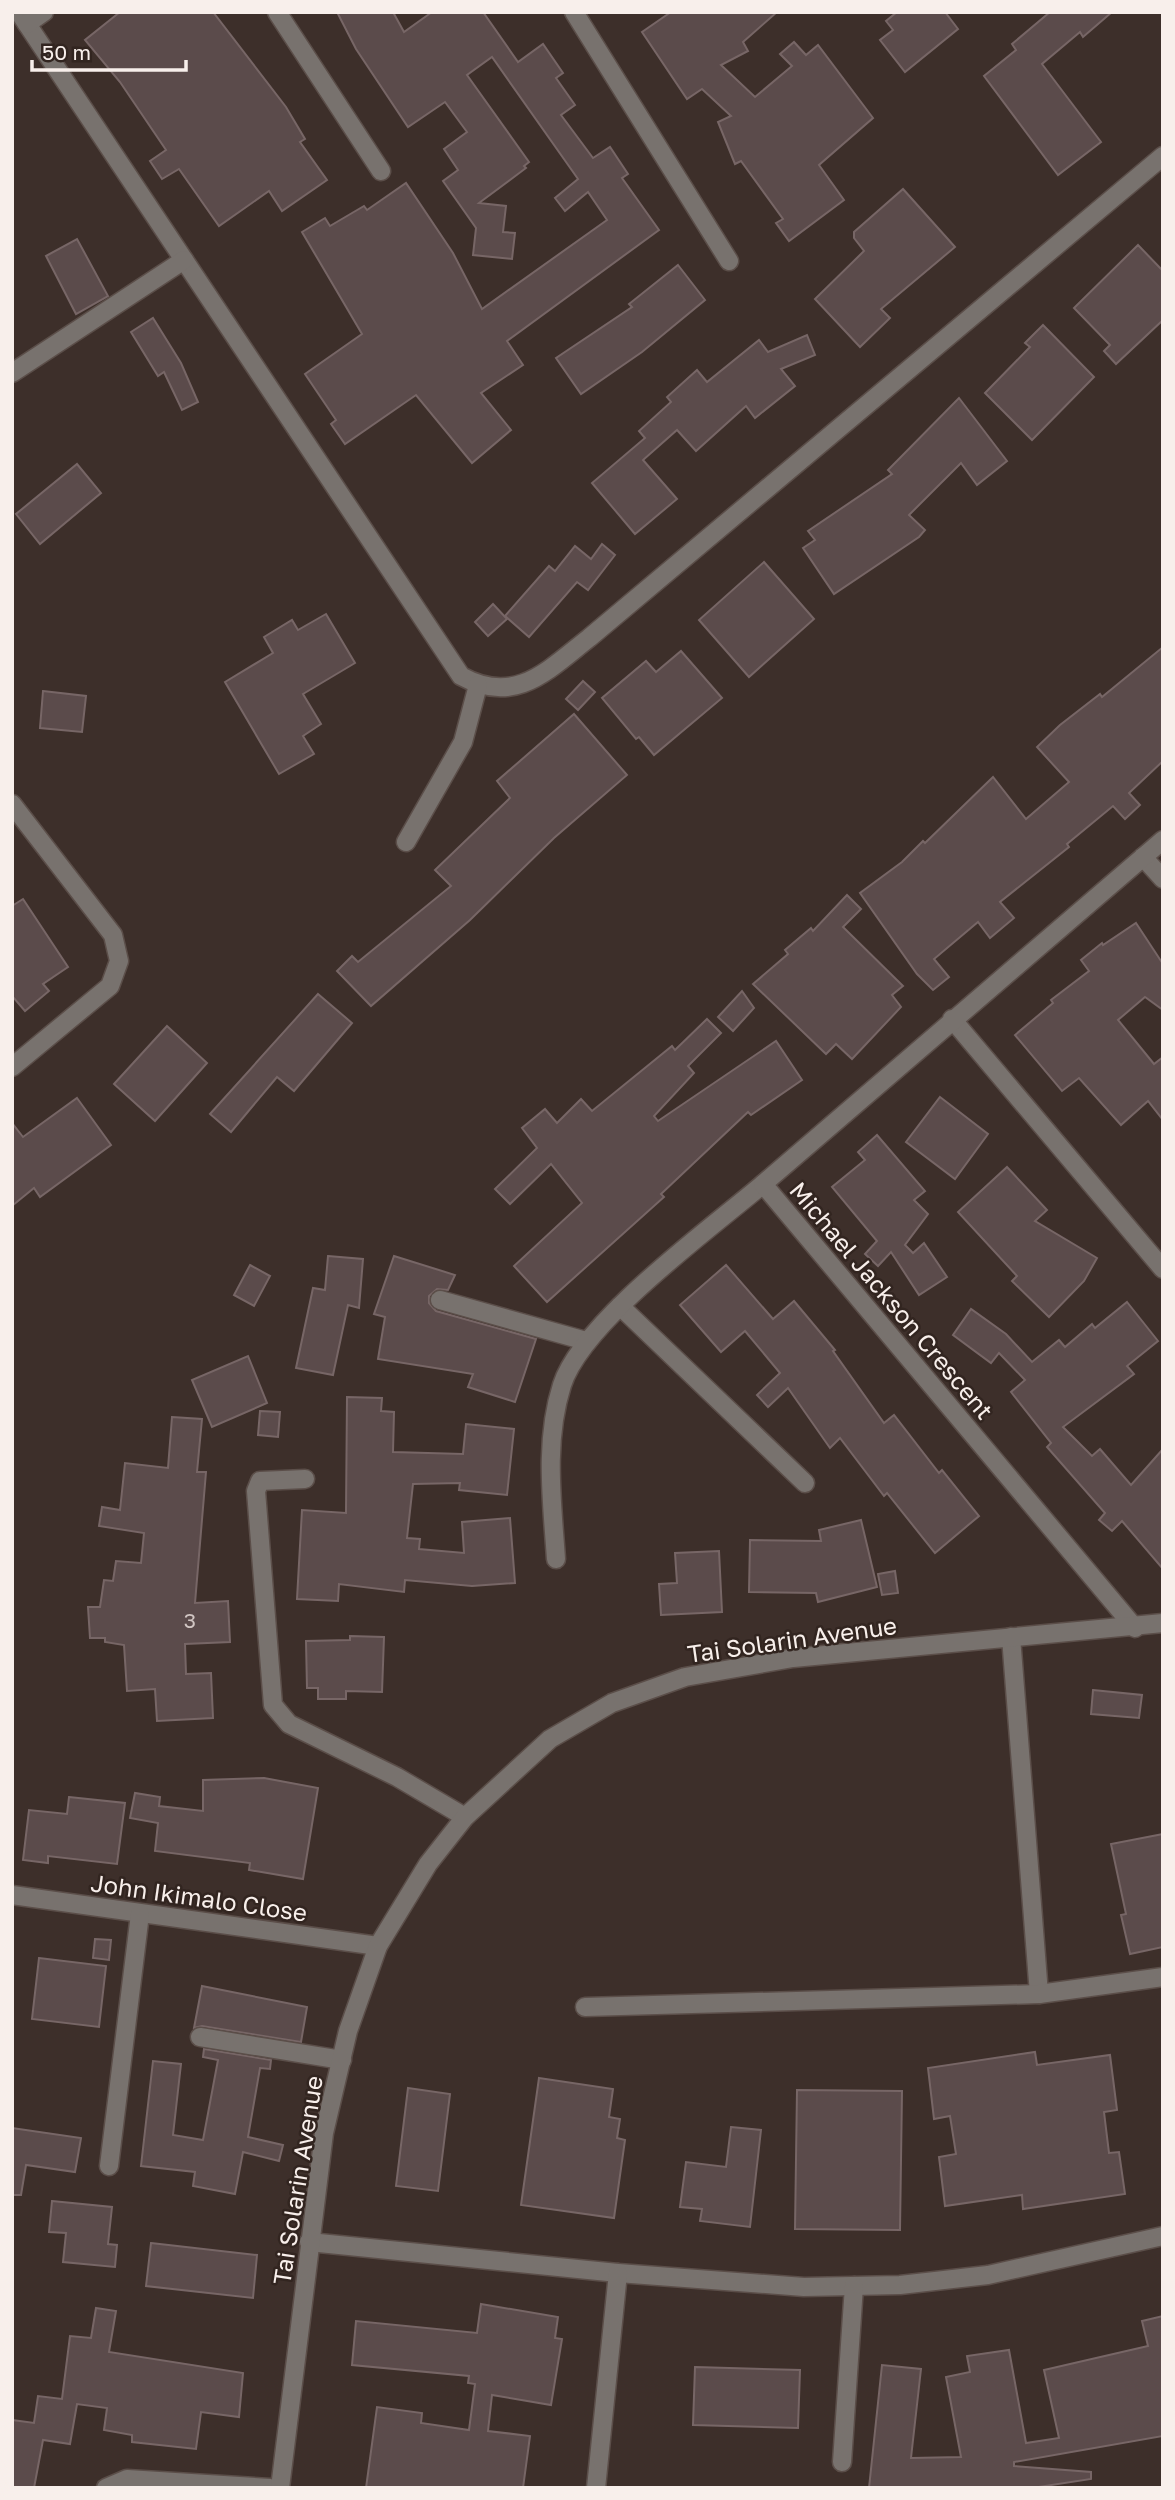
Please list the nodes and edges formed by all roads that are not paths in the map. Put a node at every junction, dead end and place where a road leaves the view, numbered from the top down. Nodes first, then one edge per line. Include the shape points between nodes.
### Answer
1 (44, 12) edge
2 (277, 12) edge
3 (574, 12) edge
4 (23, 18) edge
5 (1163, 156) edge
6 (381, 171) dead end
7 (184, 260) junction
8 (729, 261) dead end
9 (12, 373) edge
10 (478, 685) junction
11 (12, 804) edge
12 (1163, 840) edge
13 (406, 842) dead end
14 (1143, 857) junction
15 (1163, 880) edge
16 (952, 1019) junction
17 (12, 1067) edge
18 (763, 1184) junction
19 (1163, 1269) edge
20 (440, 1300) dead end
21 (620, 1306) junction
22 (586, 1340) junction
23 (305, 1479) dead end
24 (805, 1483) dead end
25 (556, 1559) dead end
26 (1163, 1623) edge
27 (1135, 1628) junction
28 (1011, 1637) junction
29 (465, 1817) junction
30 (12, 1895) edge
31 (140, 1914) junction
32 (379, 1946) junction
33 (1163, 1977) edge
34 (1039, 1994) junction
35 (585, 2007) dead end
36 (200, 2037) dead end
37 (342, 2060) junction
38 (109, 2166) dead end
39 (1163, 2236) edge
40 (309, 2242) junction
41 (618, 2273) junction
42 (854, 2286) junction
43 (842, 2462) dead end
44 (106, 2488) edge
45 (270, 2488) edge
46 (280, 2488) edge
47 (596, 2488) edge

1 - 4 street
2 - 6 street
3 - 8 street
4 - 7 street
5 - 10 street via 557,663 503,690
7 - 9 street
7 - 10 street via 461,676
10 - 13 street via 463,742
11 - 17 street via 113,935 119,961 110,986
12 - 14 street, Michael Jackson Crescent
14 - 15 street
14 - 16 street, Michael Jackson Crescent
16 - 18 street, Michael Jackson Crescent
16 - 19 street
18 - 21 street
18 - 27 street, Michael Jackson Crescent
20 - 22 street
21 - 22 street
21 - 24 street
22 - 25 street via 562,1384 550,1453
23 - 29 street via 260,1481 256,1491 273,1705 289,1724 397,1777
26 - 27 street, Tai Solarin Avenue
27 - 28 street, Tai Solarin Avenue
28 - 29 street, Tai Solarin Avenue via 793,1658 685,1676 612,1703 550,1739
28 - 34 street
29 - 32 street, Tai Solarin Avenue via 428,1864
30 - 31 street, John Ikimalo Close
31 - 32 street, John Ikimalo Close
31 - 38 street
32 - 37 street, Tai Solarin Avenue
33 - 34 street
34 - 35 street
36 - 37 street
37 - 40 street, Tai Solarin Avenue via 324,2133
39 - 42 street via 988,2275
40 - 41 street
40 - 46 street, Tai Solarin Avenue
41 - 42 street via 804,2287
41 - 47 street
42 - 43 street
44 - 45 street via 127,2479

